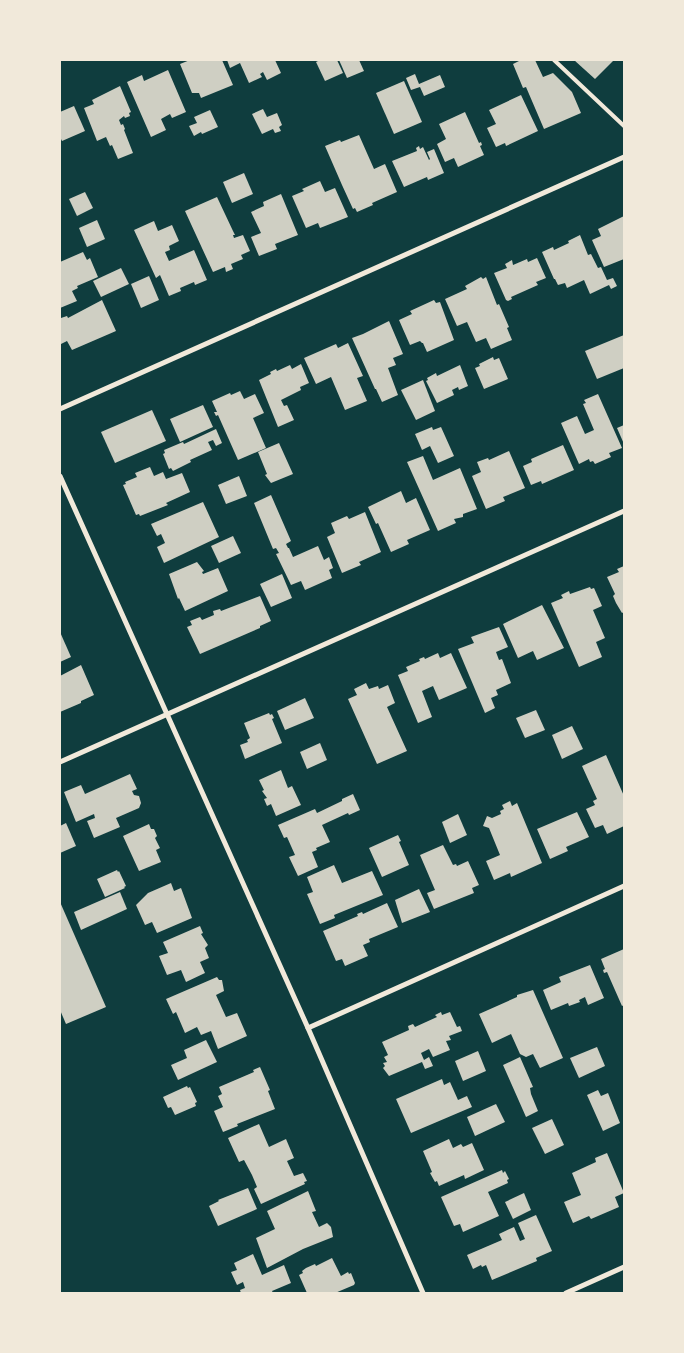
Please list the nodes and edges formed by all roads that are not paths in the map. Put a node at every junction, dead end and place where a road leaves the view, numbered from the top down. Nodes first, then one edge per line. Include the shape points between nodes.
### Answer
1 (554, 60) edge
2 (624, 126) edge
3 (624, 157) edge
4 (60, 409) edge
5 (60, 476) edge
6 (624, 511) edge
7 (166, 714) junction
8 (60, 762) edge
9 (624, 886) edge
10 (308, 1028) junction
11 (624, 1267) edge
12 (423, 1293) edge
13 (566, 1293) edge

1 - 2 lane
3 - 4 street
5 - 7 street
6 - 7 street
7 - 8 street
7 - 10 street
9 - 10 street
10 - 12 street
11 - 13 street

